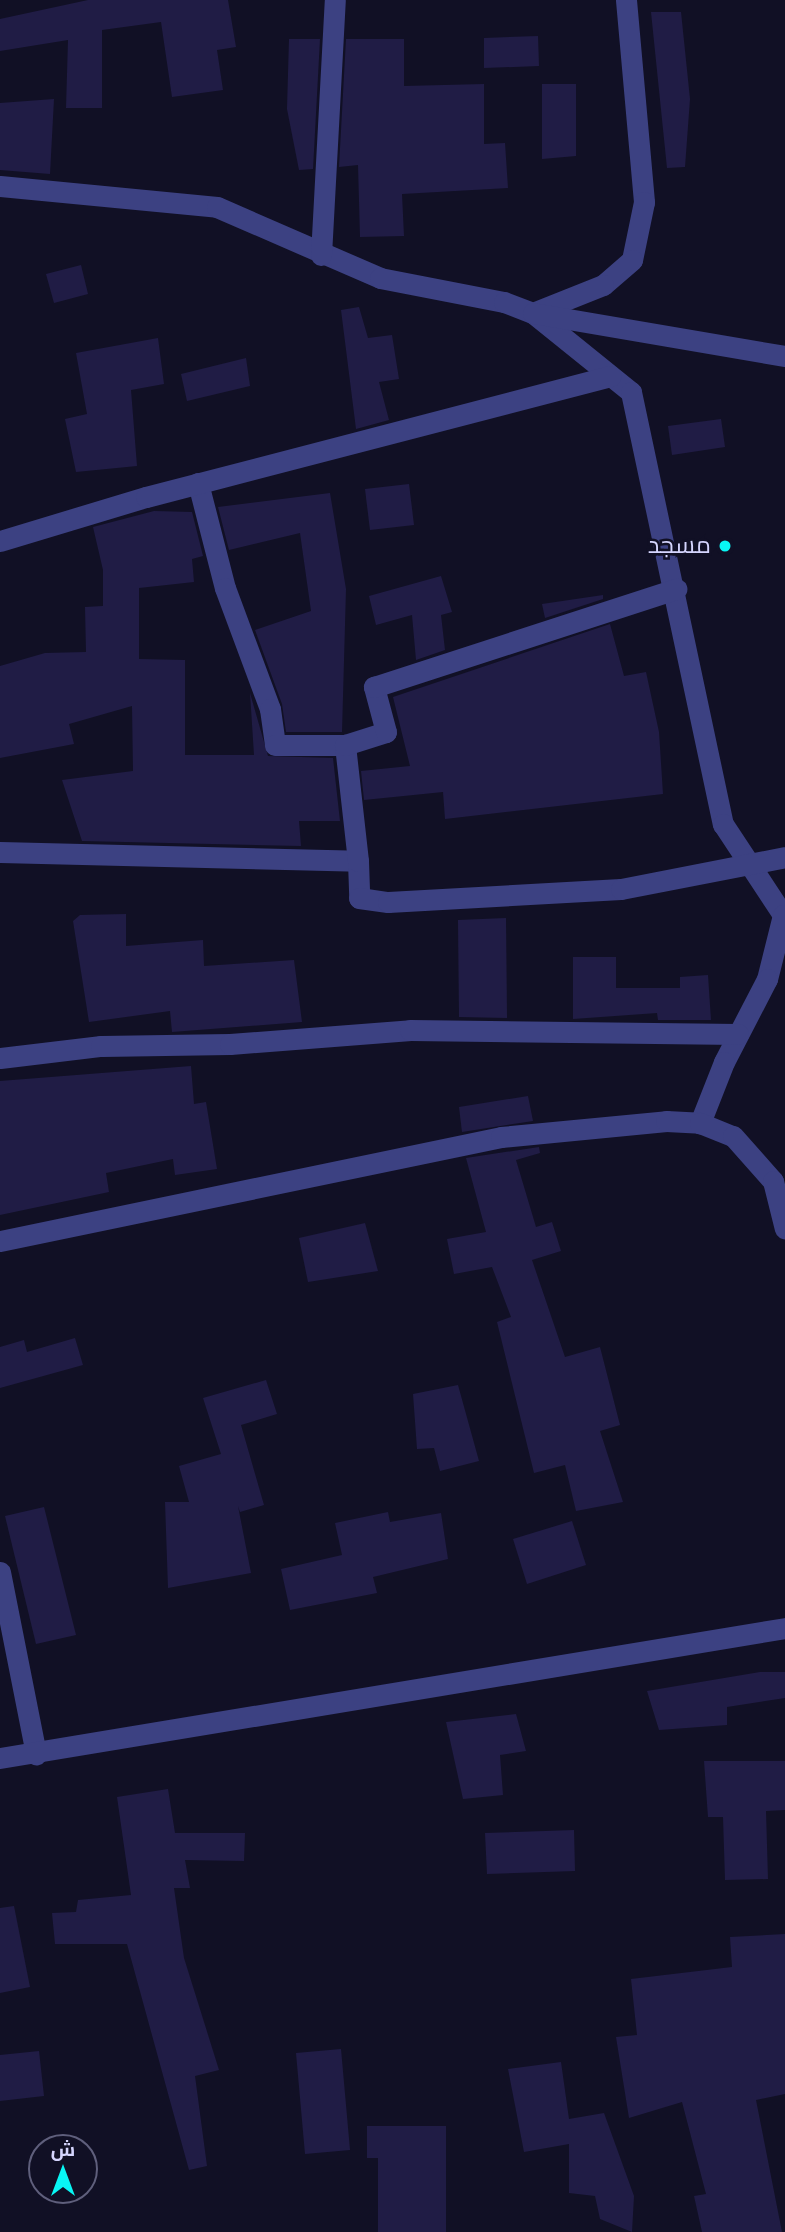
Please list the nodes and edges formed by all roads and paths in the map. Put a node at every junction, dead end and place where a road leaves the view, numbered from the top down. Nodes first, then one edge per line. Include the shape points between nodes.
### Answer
1 (335, 0) edge
2 (626, 0) edge
3 (0, 186) edge
4 (321, 255) junction
5 (533, 313) junction
6 (785, 356) edge
7 (610, 376) junction
8 (198, 483) junction
9 (0, 541) edge
10 (676, 589) junction
11 (345, 745) junction
12 (0, 852) edge
13 (785, 857) edge
14 (359, 861) junction
15 (749, 864) junction
16 (738, 1034) junction
17 (0, 1058) edge
18 (701, 1123) junction
19 (785, 1229) edge
20 (0, 1241) edge
21 (0, 1572) edge
22 (785, 1628) edge
23 (36, 1754) junction
24 (0, 1758) edge

1 - 4 street
2 - 5 street via 644,202 632,260 603,285
3 - 4 street via 217,207
4 - 5 street via 380,278 504,302
5 - 6 street
5 - 7 street
7 - 8 street
7 - 10 street via 631,392
8 - 9 street
8 - 11 street via 225,588 270,709 275,745
10 - 11 street via 374,687 386,732
10 - 15 street via 723,824
11 - 14 street
12 - 14 street
13 - 15 street
14 - 15 street via 359,898 388,902 621,889
15 - 16 street via 783,915 767,979
16 - 17 street via 410,1030 230,1044 101,1046
16 - 18 street
18 - 19 street via 733,1136 773,1181
18 - 20 street via 666,1121 501,1137
21 - 23 street
22 - 23 street via 422,1685
23 - 24 street

